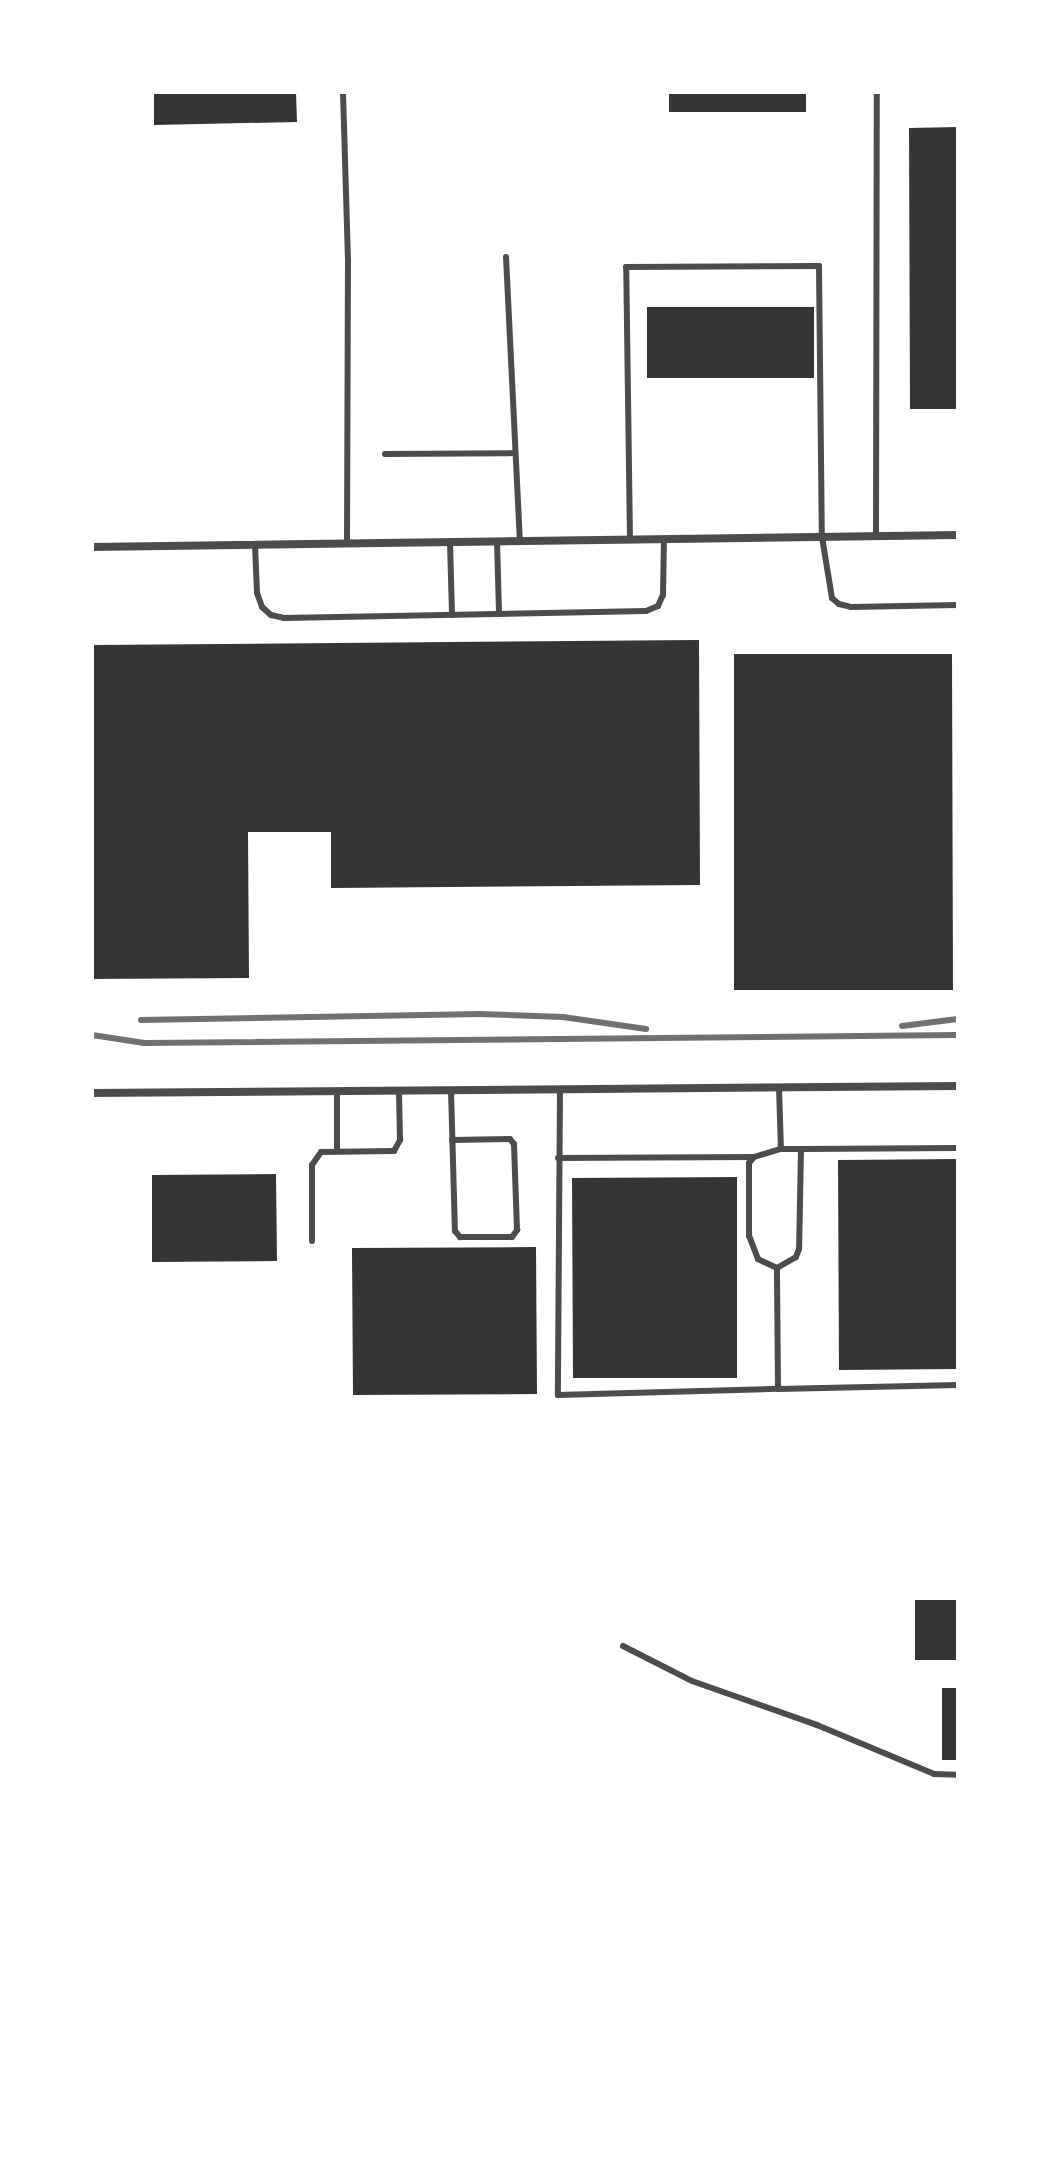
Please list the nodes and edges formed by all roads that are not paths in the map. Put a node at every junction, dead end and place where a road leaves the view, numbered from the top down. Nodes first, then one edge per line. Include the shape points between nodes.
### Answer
1 (343, 92) edge
2 (877, 92) edge
3 (506, 257) dead end
4 (515, 453) junction
5 (385, 454) dead end
6 (958, 535) edge
7 (876, 536) junction
8 (822, 537) junction
9 (664, 539) junction
10 (630, 540) junction
11 (497, 541) junction
12 (520, 541) junction
13 (450, 542) junction
14 (347, 544) junction
15 (255, 545) junction
16 (92, 547) edge
17 (958, 605) edge
18 (499, 614) junction
19 (452, 615) junction
20 (958, 1086) edge
21 (779, 1087) junction
22 (560, 1089) junction
23 (451, 1090) junction
24 (337, 1091) junction
25 (399, 1091) junction
26 (92, 1093) edge
27 (452, 1140) junction
28 (958, 1148) edge
29 (781, 1149) junction
30 (801, 1149) junction
31 (337, 1151) junction
32 (754, 1157) junction
33 (558, 1158) junction
34 (312, 1241) dead end
35 (777, 1268) junction
36 (958, 1385) edge
37 (778, 1389) junction
38 (623, 1646) dead end
39 (958, 1775) edge

1 - 14 lane
2 - 7 lane
3 - 4 lane
4 - 5 lane
4 - 12 lane
6 - 7 street
7 - 8 street
8 - 9 street
8 - 10 lane via 819,266 626,267
8 - 17 lane via 830,590 839,604
9 - 10 street
9 - 18 lane via 665,581 658,606 646,611
10 - 12 street
11 - 12 street
11 - 13 street
11 - 18 lane
13 - 14 street
13 - 19 lane
14 - 15 street
15 - 16 street
15 - 19 lane via 257,593 271,615
18 - 19 lane
20 - 21 street
21 - 22 street
21 - 29 lane
22 - 23 street
22 - 33 lane
23 - 25 street
23 - 27 lane
24 - 25 street
24 - 26 street
24 - 31 lane
25 - 31 lane via 400,1140 394,1151
27 - 27 lane via 455,1231 460,1237 512,1237 517,1230 514,1144 510,1139
28 - 30 lane
29 - 30 lane
29 - 32 lane
30 - 35 lane via 799,1249 796,1257
31 - 34 lane via 321,1152 312,1165
32 - 33 lane
32 - 35 lane via 749,1163 749,1236 758,1259
33 - 37 lane via 558,1395
35 - 37 lane
36 - 37 lane
38 - 39 lane via 692,1681 934,1774

